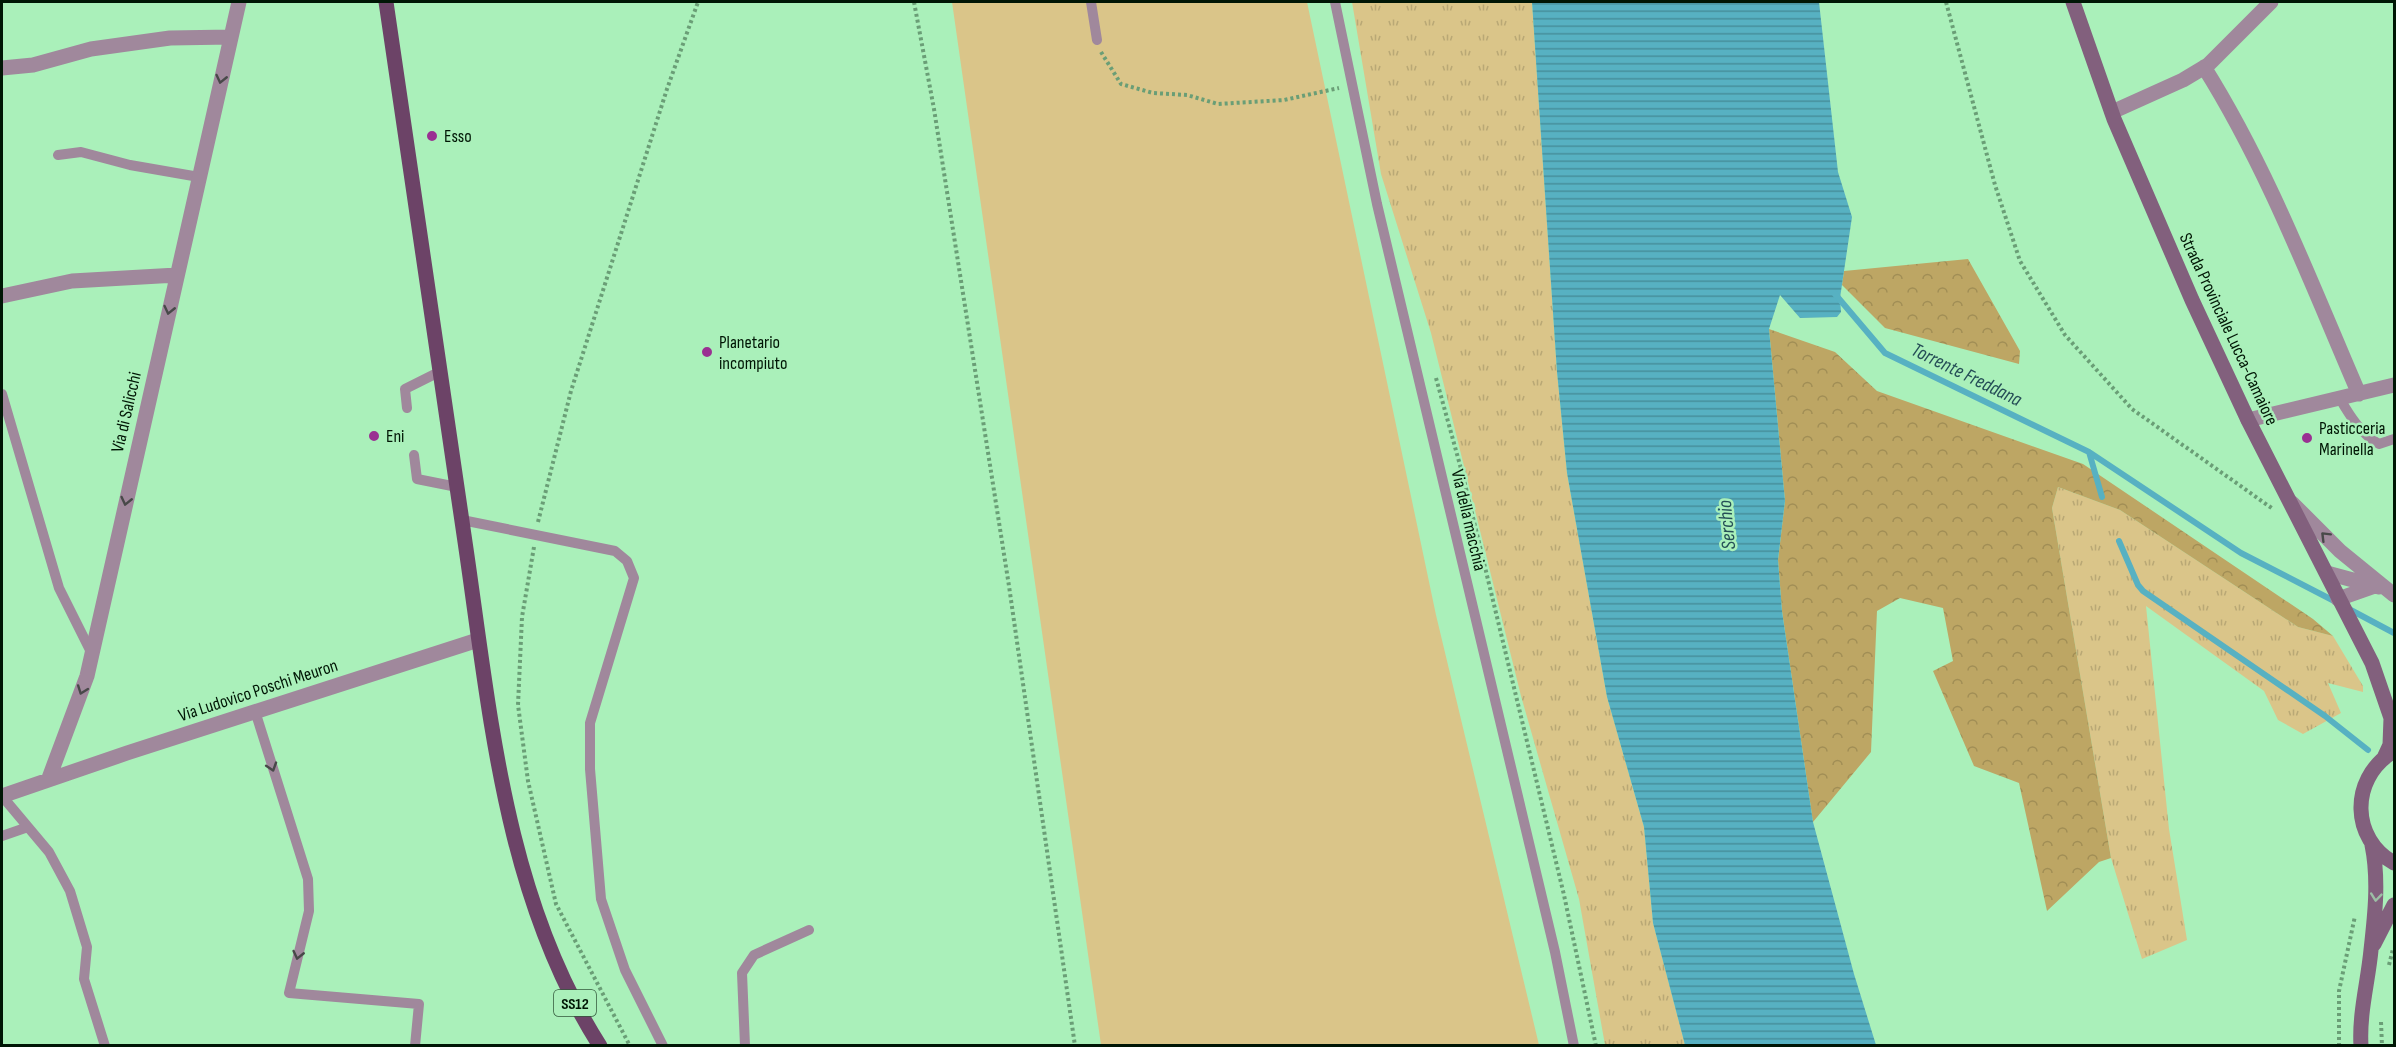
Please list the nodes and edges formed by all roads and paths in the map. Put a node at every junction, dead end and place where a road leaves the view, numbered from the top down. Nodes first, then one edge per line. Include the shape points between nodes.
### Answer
1 (239, 2) edge
2 (386, 2) edge
3 (698, 2) edge
4 (914, 2) edge
5 (1091, 2) edge
6 (1335, 2) edge
7 (1946, 2) edge
8 (2073, 2) edge
9 (2271, 2) edge
10 (231, 37) junction
11 (1096, 40) joint
12 (2204, 67) junction
13 (2, 68) edge
14 (1326, 92) dead end
15 (2112, 112) junction
16 (58, 155) dead end
17 (199, 177) junction
18 (177, 275) junction
19 (2, 296) edge
20 (440, 372) junction
21 (2394, 385) edge
22 (2, 394) edge
23 (2359, 394) junction
24 (2340, 399) junction
25 (407, 408) dead end
26 (2248, 420) junction
27 (2394, 439) edge
28 (414, 456) dead end
29 (1463, 476) dead end
30 (457, 487) junction
31 (2288, 499) junction
32 (2276, 512) dead end
33 (462, 520) junction
34 (536, 534) junction
35 (2351, 561) junction
36 (2330, 580) junction
37 (2384, 590) edge
38 (478, 640) junction
39 (92, 654) junction
40 (2372, 663) junction
41 (2394, 691) edge
42 (255, 711) junction
43 (2389, 754) edge
44 (49, 778) junction
45 (2, 796) edge
46 (28, 827) junction
47 (2, 836) edge
48 (2372, 845) junction
49 (2394, 863) edge
50 (2394, 905) edge
51 (2356, 912) dead end
52 (809, 930) dead end
53 (2371, 950) junction
54 (105, 1046) edge
55 (415, 1046) edge
56 (600, 1046) edge
57 (630, 1046) edge
58 (663, 1046) edge
59 (746, 1046) edge
60 (1075, 1046) edge
61 (1574, 1046) edge
62 (1596, 1046) edge
63 (2339, 1046) edge
64 (2361, 1046) edge

1 - 10 street, Via di Salicchi
2 - 20 main road
3 - 34 path via 571,391
4 - 60 path via 1008,586
5 - 11 lane
6 - 61 lane, Via della macchia via 1377,204
7 - 32 path via 1995,185 2020,261 2065,335 2132,409
8 - 15 main road, Strada Provinciale Lucca-Camaiore
9 - 12 street
10 - 13 street via 170,38 91,49 33,65
10 -> 17 street, Via di Salicchi
11 - 14 path via 1121,84 1153,93 1187,95 1218,104 1284,100
12 - 15 street
12 - 23 street via 2235,117 2266,180
15 - 26 main road, Strada Provinciale Lucca-Camaiore
16 - 17 lane via 81,152
17 - 18 street, Via di Salicchi
18 - 19 street via 72,281
18 -> 39 street, Via di Salicchi
20 - 25 lane via 405,389
20 - 30 main road
21 - 23 street
22 - 39 lane via 59,588
23 - 24 street
24 - 26 street
24 - 27 lane via 2371,440 2379,444
26 - 31 main road, Strada Provinciale Lucca-Camaiore
28 - 30 lane via 417,479
29 - 62 path via 1564,895
30 - 33 main road
35 -> 31 street
31 - 36 main road, Strada Provinciale Lucca-Camaiore
33 - 34 lane
33 - 38 main road
34 - 57 path via 522,616 518,705 528,782 556,904
34 - 58 lane via 615,551 627,561 634,578 590,723 590,769 601,899 625,970
35 - 36 street
35 - 37 street
36 - 37 street
36 - 37 street
36 - 40 main road, Strada Provinciale Lucca-Camaiore
38 - 42 street, Via Ludovico Poschi Meuron
38 - 56 main road, SS12 via 521,869 553,958
39 -> 44 street, Via di Salicchi
40 - 41 main road, Strada Provinciale Lucca-Camaiore
40 - 43 main road, Strada Provinciale Lucca-Camaiore via 2391,717
42 - 44 street, Via Ludovico Poschi Meuron
42 -> 55 lane via 308,879 309,911 289,993 419,1004
43 - 48 main road via 2368,776 2361,799 2362,823
44 - 45 street
45 - 46 lane
46 - 47 lane
46 - 54 lane via 49,852 70,891 87,947 84,979
48 - 49 main road
48 -> 53 main road via 2377,893
50 - 53 main road
51 - 63 path via 2339,991
52 - 59 lane via 754,955 742,973
53 - 64 main road via 2360,1024

